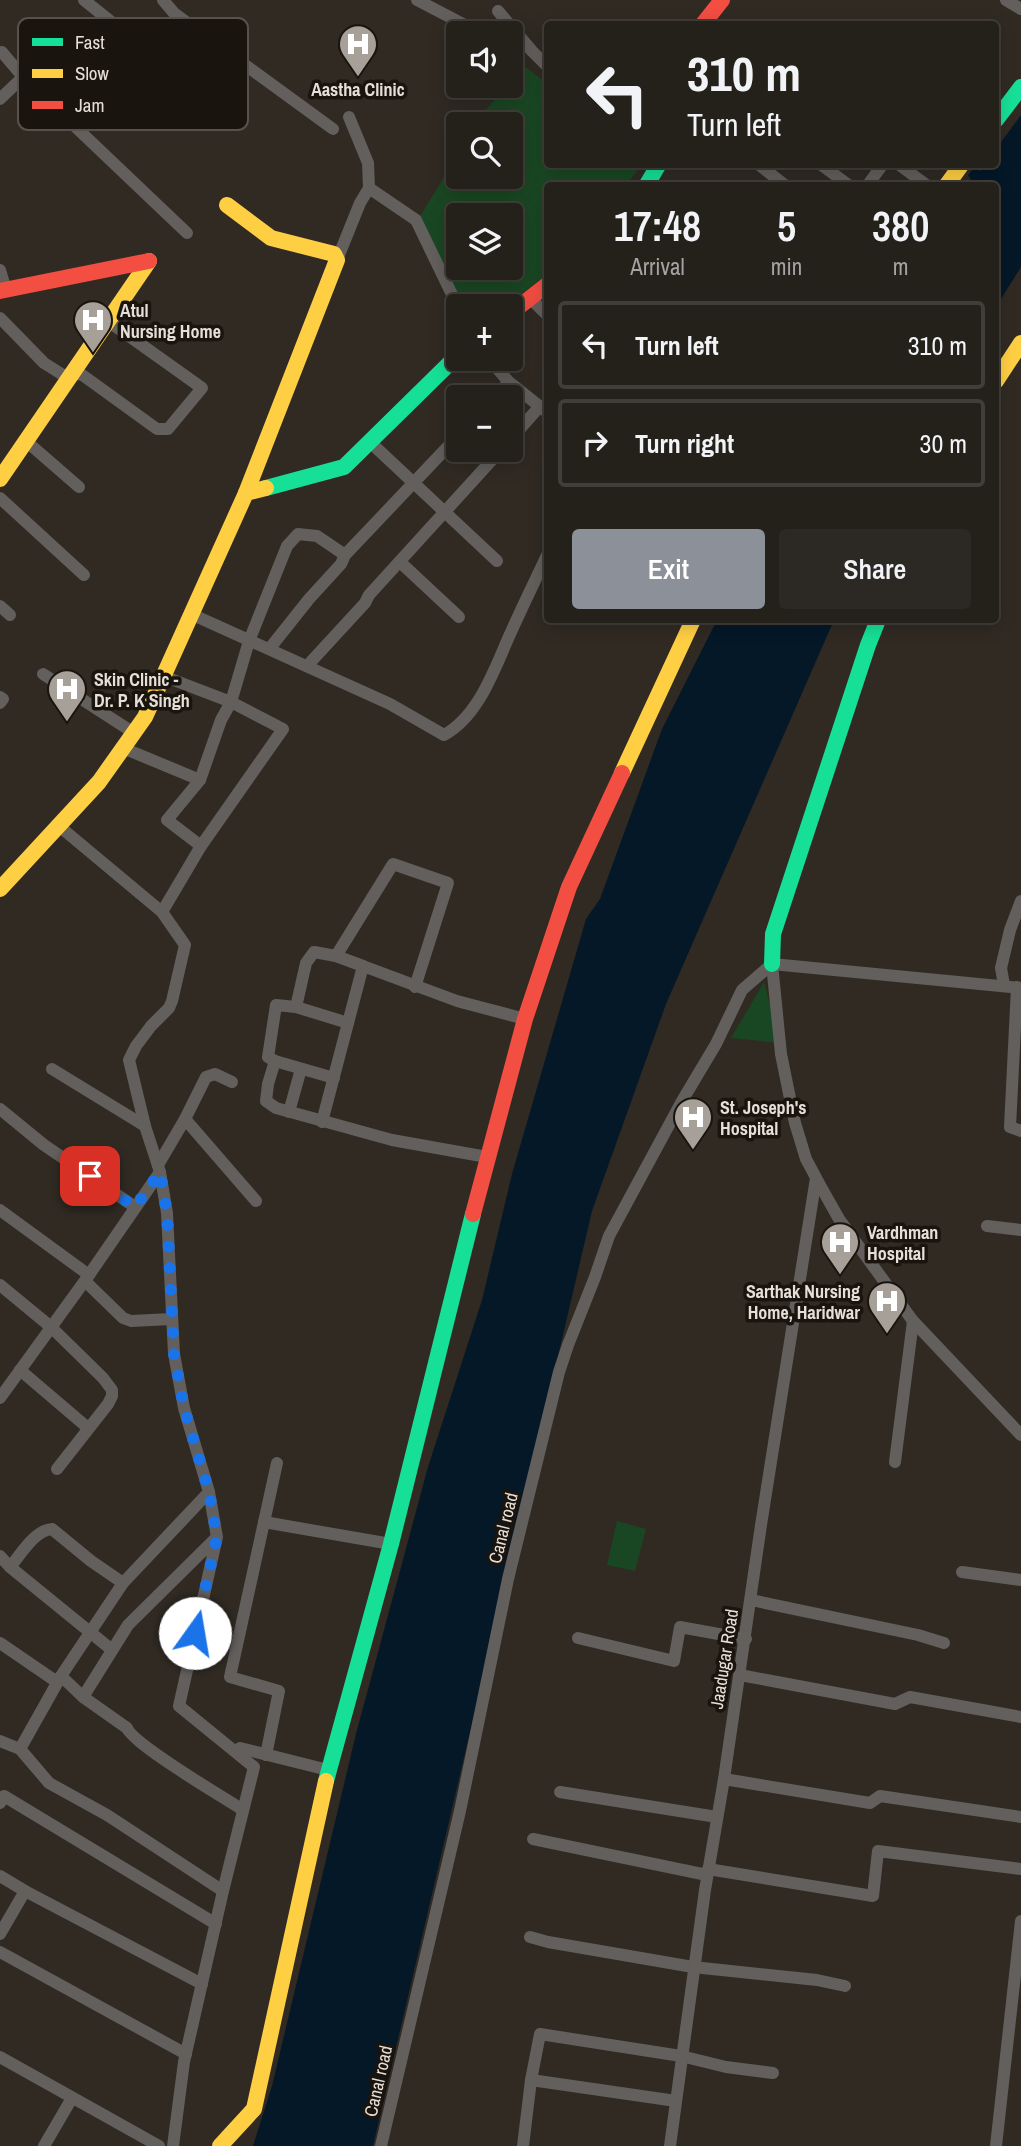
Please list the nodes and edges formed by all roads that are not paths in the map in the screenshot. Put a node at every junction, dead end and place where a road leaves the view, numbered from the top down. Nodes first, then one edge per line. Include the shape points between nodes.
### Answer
1 (84, 0) edge
2 (163, 0) edge
3 (417, 0) edge
4 (722, 0) edge
5 (1006, 0) edge
6 (1021, 9) edge
7 (498, 11) dead end
8 (106, 18) edge
9 (181, 18) edge
10 (457, 21) edge
11 (705, 21) edge
12 (2, 52) edge
13 (544, 63) edge
14 (248, 67) edge
15 (18, 71) edge
16 (18, 82) edge
17 (1021, 88) edge
18 (0, 99) edge
19 (999, 116) edge
20 (349, 117) dead end
21 (333, 129) dead end
22 (80, 130) edge
23 (763, 168) edge
24 (825, 168) edge
25 (903, 168) edge
26 (781, 182) edge
27 (845, 182) edge
28 (923, 182) edge
29 (369, 188) junction
30 (227, 205) dead end
31 (187, 233) dead end
32 (337, 260) junction
33 (0, 270) edge
34 (544, 287) edge
35 (3, 291) edge
36 (452, 294) edge
37 (530, 298) junction
38 (523, 304) edge
39 (544, 312) edge
40 (0, 318) edge
41 (108, 321) junction
42 (1021, 343) edge
43 (446, 367) edge
44 (499, 371) edge
45 (71, 374) junction
46 (999, 376) edge
47 (509, 382) junction
48 (506, 385) edge
49 (544, 409) edge
50 (523, 428) edge
51 (26, 441) junction
52 (370, 442) junction
53 (446, 449) edge
54 (490, 462) edge
55 (0, 479) edge
56 (415, 483) junction
57 (79, 487) dead end
58 (246, 493) junction
59 (0, 498) edge
60 (444, 513) junction
61 (345, 555) junction
62 (497, 561) dead end
63 (400, 562) junction
64 (544, 562) edge
65 (84, 575) dead end
66 (191, 614) junction
67 (459, 617) dead end
68 (692, 623) edge
69 (877, 623) edge
70 (249, 641) junction
71 (270, 648) junction
72 (307, 666) junction
73 (43, 674) dead end
74 (163, 676) junction
75 (0, 697) edge
76 (231, 702) junction
77 (0, 703) edge
78 (134, 733) junction
79 (123, 748) junction
80 (200, 780) junction
81 (59, 825) junction
82 (201, 846) junction
83 (0, 889) edge
84 (1021, 901) edge
85 (162, 912) junction
86 (336, 956) junction
87 (772, 964) junction
88 (363, 966) junction
89 (1004, 985) junction
90 (415, 987) junction
91 (1019, 987) edge
92 (296, 1007) junction
93 (526, 1019) junction
94 (348, 1023) junction
95 (275, 1062) junction
96 (52, 1069) dead end
97 (301, 1069) junction
98 (334, 1078) junction
99 (232, 1082) dead end
100 (0, 1110) edge
101 (289, 1112) junction
102 (186, 1119) junction
103 (322, 1122) junction
104 (145, 1126) junction
105 (1021, 1131) edge
106 (487, 1157) junction
107 (159, 1169) junction
108 (816, 1178) junction
109 (256, 1201) dead end
110 (135, 1207) junction
111 (0, 1210) edge
112 (987, 1226) dead end
113 (1021, 1230) edge
114 (87, 1278) junction
115 (0, 1285) edge
116 (172, 1319) junction
117 (913, 1321) junction
118 (51, 1327) junction
119 (20, 1370) junction
120 (0, 1398) edge
121 (88, 1428) junction
122 (1021, 1435) edge
123 (895, 1462) dead end
124 (276, 1463) dead end
125 (57, 1469) dead end
126 (209, 1492) junction
127 (264, 1522) junction
128 (217, 1537) junction
129 (391, 1544) junction
130 (0, 1556) edge
131 (10, 1567) junction
132 (962, 1572) dead end
133 (1021, 1580) edge
134 (123, 1583) junction
135 (751, 1600) junction
136 (90, 1632) junction
137 (578, 1638) dead end
138 (746, 1639) junction
139 (0, 1643) edge
140 (944, 1643) dead end
141 (113, 1650) junction
142 (740, 1675) junction
143 (61, 1676) junction
144 (83, 1697) junction
145 (1021, 1717) edge
146 (0, 1741) edge
147 (240, 1748) dead end
148 (20, 1749) junction
149 (266, 1755) junction
150 (328, 1770) junction
151 (724, 1779) junction
152 (560, 1792) dead end
153 (0, 1802) edge
154 (243, 1810) junction
155 (717, 1817) junction
156 (1021, 1817) edge
157 (533, 1839) dead end
158 (1021, 1869) edge
159 (708, 1872) junction
160 (0, 1875) edge
161 (26, 1891) junction
162 (223, 1891) junction
163 (1021, 1921) edge
164 (216, 1924) junction
165 (0, 1934) edge
166 (530, 1937) dead end
167 (0, 1952) edge
168 (694, 1967) junction
169 (202, 1984) junction
170 (845, 1986) dead end
171 (186, 2054) junction
172 (681, 2056) junction
173 (0, 2057) edge
174 (773, 2073) dead end
175 (531, 2080) junction
176 (72, 2098) junction
177 (676, 2101) junction
178 (44, 2146) edge
179 (159, 2146) edge
180 (173, 2146) edge
181 (220, 2146) edge
182 (381, 2146) edge
183 (523, 2146) edge
184 (670, 2146) edge
185 (996, 2146) edge

1 - 8 street
2 - 9 street
3 - 10 street
4 - 11 street
5 - 6 street
7 - 13 street
12 - 15 street
14 - 21 street
16 - 18 street
17 - 19 street
20 - 29 street via 368,163
22 - 31 street
23 - 26 street
24 - 27 street
25 - 28 street
29 - 32 street
29 - 36 street via 416,220
30 - 32 street via 271,238 334,254
32 - 58 street
33 - 35 street
34 - 37 street
35 - 41 street via 149,261
37 - 38 street
37 - 39 street
40 - 45 street via 44,363 63,375
41 - 45 street
41 - 45 street via 202,388 168,429 157,429 81,374
42 - 46 street
43 - 52 street
44 - 47 street
45 - 51 street
47 - 48 street
47 - 49 street
49 - 50 street
51 - 55 street
51 - 57 street
52 - 56 street
52 - 58 street via 344,467
53 - 56 street
54 - 60 street
56 - 60 street
56 - 61 street
58 - 66 street
59 - 65 street
60 - 62 street
60 - 63 street
61 - 70 street via 317,536 298,534 286,546
61 - 71 street
63 - 67 street
63 - 72 street
64 - 72 street via 487,684 470,712 444,735
66 - 70 street
66 - 74 street
68 - 93 street via 569,887
69 - 87 street via 773,934
70 - 71 street
70 - 76 street
71 - 72 street
73 - 78 street
74 - 76 street
74 - 78 street
75 - 77 street
76 - 80 street
76 - 82 street via 282,729
78 - 79 street
79 - 80 street
79 - 81 street
80 - 82 street via 167,820
81 - 83 street
81 - 85 street
82 - 85 street
84 - 89 street via 1001,968
85 - 104 street via 185,945 169,1008 129,1060
86 - 88 street
86 - 90 street via 393,864 448,883
86 - 92 street via 314,952 306,963
87 - 89 street
87 - 108 street via 781,1054 795,1123
87 - 182 street, Canal road via 742,990 609,1236 559,1372
88 - 90 street
88 - 94 street
89 - 91 street
90 - 93 street
91 - 105 street via 1010,1127
92 - 94 street
92 - 95 street via 276,1005 268,1048 268,1057
93 - 106 street
94 - 98 street
95 - 97 street
95 - 101 street via 266,1101
96 - 104 street
97 - 98 street
97 - 101 street
98 - 103 street
99 - 102 street via 215,1074 206,1077
100 - 110 street
101 - 103 street
102 - 107 street
102 - 109 street
103 - 106 street
104 - 107 street
106 - 129 street
107 - 110 street
107 - 116 street via 167,1213
108 - 117 street via 839,1219
108 - 135 street, Jaadugar Road
110 - 114 street
111 - 114 street
112 - 113 street
114 - 116 street via 123,1318
114 - 118 street
115 - 118 street
116 - 126 street via 184,1408
117 - 122 street
117 - 123 street
118 - 119 street
118 - 121 street via 112,1390 108,1404
119 - 120 street
119 - 121 street
121 - 125 street
124 - 127 street
126 - 128 street
126 - 134 street
127 - 129 street
127 - 149 street via 230,1677 279,1691
128 - 141 street via 128,1625
128 - 154 street via 179,1706 254,1767
129 - 150 street
130 - 131 street
131 - 134 street via 39,1534 52,1529
131 - 136 street
132 - 133 street
134 - 136 street
135 - 138 street, Jaadugar Road
135 - 140 street
136 - 141 street
136 - 143 street
137 - 138 street via 674,1661 680,1627
138 - 142 street, Jaadugar Road
139 - 143 street via 57,1682
141 - 144 street
142 - 145 street via 895,1704 910,1697
142 - 151 street, Jaadugar Road
143 - 144 street
143 - 148 street
144 - 154 street via 164,1760
146 - 148 street
147 - 149 street
148 - 162 street via 49,1783
149 - 150 street
150 - 181 street via 254,2109
151 - 155 street, Jaadugar Road
151 - 156 street via 870,1803 880,1796
152 - 155 street
153 - 164 street via 4,1796
154 - 162 street
155 - 159 street, Jaadugar Road
157 - 159 street
158 - 159 street via 878,1851 873,1896
159 - 168 street, Jaadugar Road
160 - 161 street
161 - 165 street
161 - 169 street
162 - 164 street
163 - 185 street
164 - 169 street
166 - 168 street
167 - 171 street
168 - 170 street
168 - 172 street, Jaadugar Road
169 - 171 street
171 - 180 street
172 - 174 street
172 - 175 street via 540,2034
172 - 177 street, Jaadugar Road
173 - 176 street
175 - 177 street
175 - 183 street
176 - 178 street
176 - 179 street
177 - 184 street, Jaadugar Road

